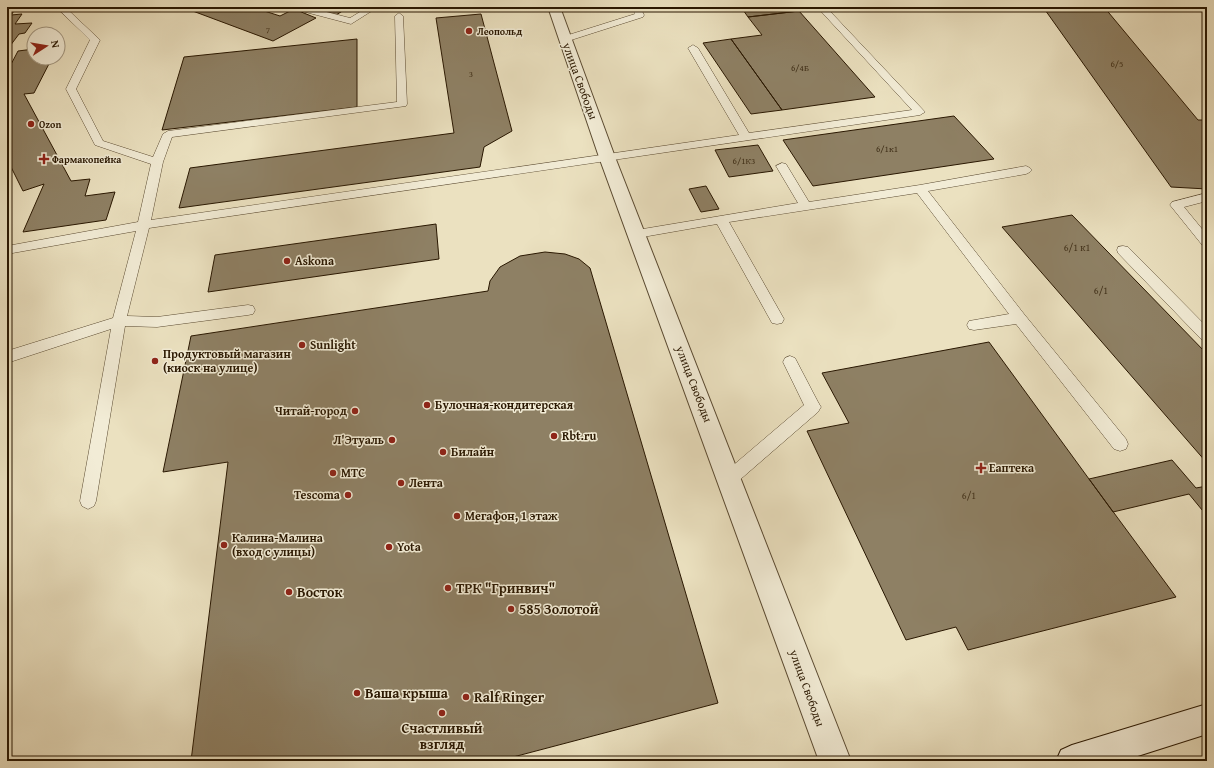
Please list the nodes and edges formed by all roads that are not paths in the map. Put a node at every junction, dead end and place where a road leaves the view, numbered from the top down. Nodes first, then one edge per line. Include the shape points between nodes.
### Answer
1 (60, 7) edge
2 (297, 7) edge
3 (374, 7) edge
4 (554, 7) edge
5 (636, 7) edge
6 (821, 7) edge
7 (399, 16) dead end
8 (565, 39) junction
9 (693, 48) dead end
10 (746, 137) junction
11 (607, 157) junction
12 (157, 162) junction
13 (782, 166) dead end
14 (1026, 170) dead end
15 (920, 189) junction
16 (1207, 197) edge
17 (806, 206) junction
18 (721, 219) junction
19 (144, 225) junction
20 (637, 234) junction
21 (1207, 243) edge
22 (7, 250) edge
23 (1123, 250) dead end
24 (248, 310) dead end
25 (1019, 318) junction
26 (777, 319) dead end
27 (119, 321) junction
28 (974, 325) dead end
29 (1207, 336) edge
30 (7, 357) edge
31 (790, 362) dead end
32 (1120, 444) dead end
33 (729, 479) junction
34 (88, 501) dead end
35 (1207, 719) edge
36 (835, 761) edge
37 (1072, 761) edge

1 - 12 lane via 95,40 71,90 99,143
2 - 3 lane via 351,21
4 - 8 street, улица Свободы
5 - 8 lane via 640,15
6 - 10 lane via 920,112
7 - 12 lane via 402,104 168,134
8 - 11 street, улица Свободы
9 - 10 lane
10 - 11 lane
11 - 19 lane
11 - 20 street, улица Свободы
12 - 19 lane
13 - 17 lane
14 - 15 lane
15 - 17 lane
15 - 25 lane
16 - 21 lane via 1176,205
17 - 18 lane
18 - 20 lane
18 - 26 lane
19 - 22 lane
19 - 27 lane
20 - 33 street, улица Свободы
23 - 29 lane
24 - 27 lane via 156,322
25 - 28 lane
25 - 32 lane
27 - 30 lane
27 - 34 lane
31 - 33 lane via 813,407
33 - 36 street, улица Свободы
35 - 37 street

